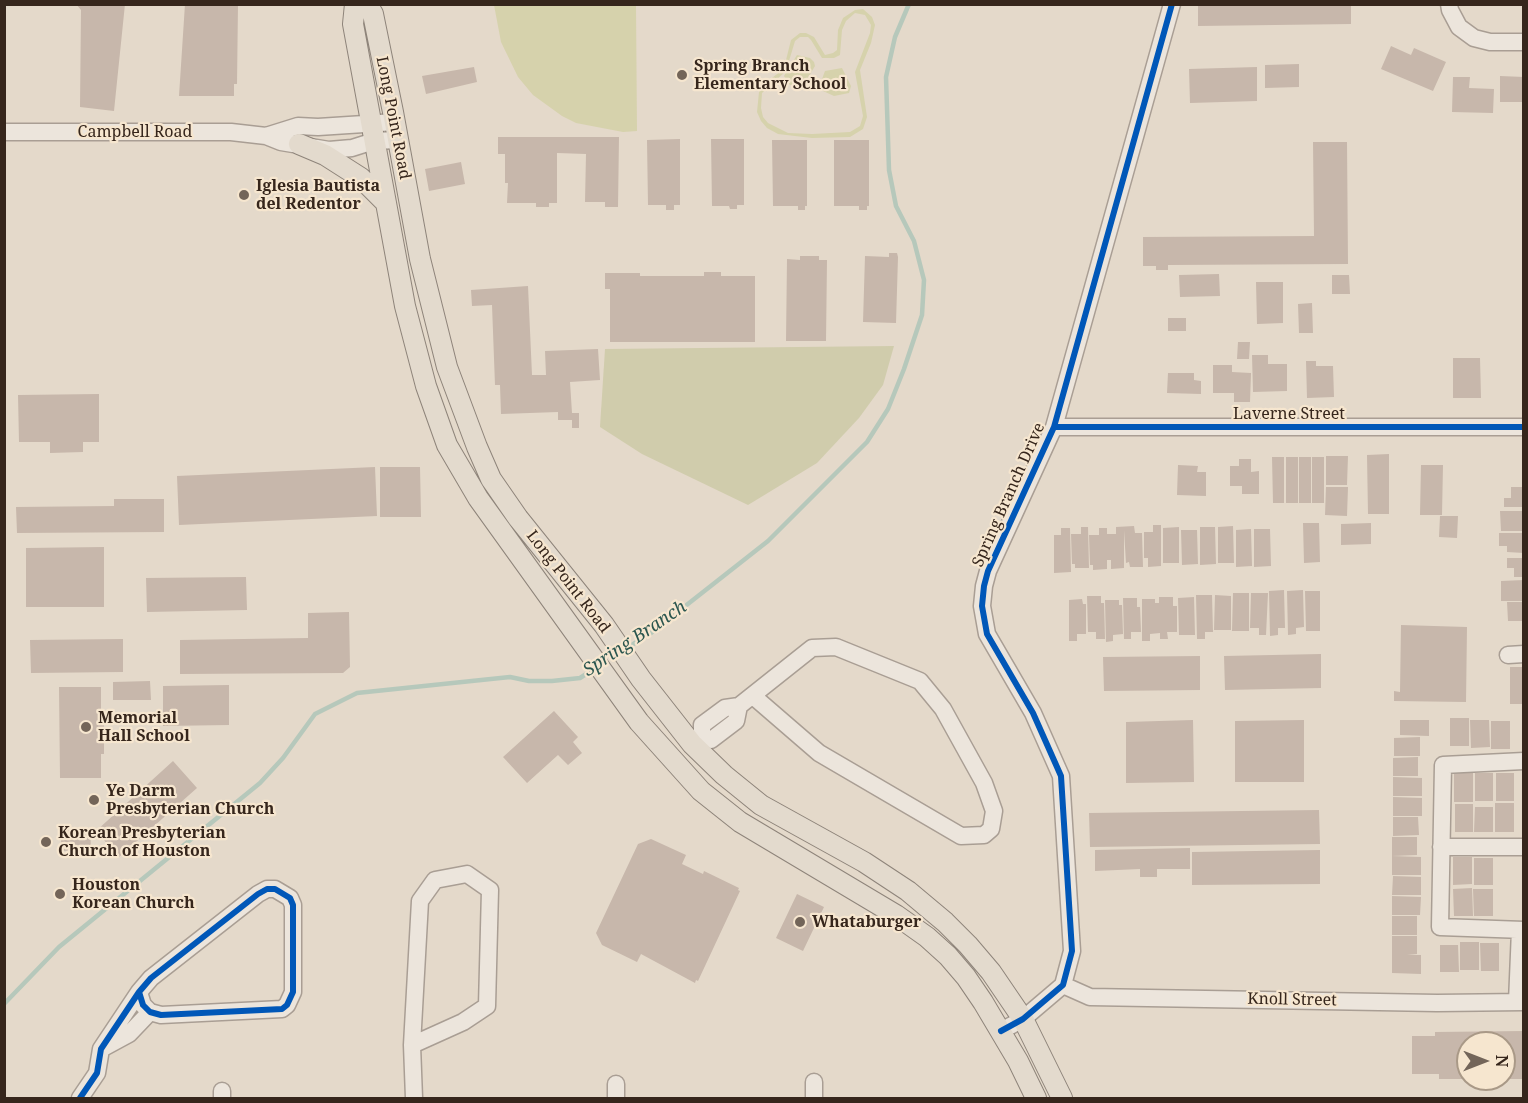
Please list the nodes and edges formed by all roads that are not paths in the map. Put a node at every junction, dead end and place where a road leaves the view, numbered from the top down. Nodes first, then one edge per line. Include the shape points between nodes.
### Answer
1 (355, 4) edge
2 (367, 4) edge
3 (1172, 4) edge
4 (1449, 4) edge
5 (1524, 42) edge
6 (396, 131) junction
7 (4, 132) edge
8 (373, 132) junction
9 (266, 136) junction
10 (299, 144) junction
11 (386, 203) junction
12 (1054, 427) junction
13 (1524, 427) edge
14 (753, 696) junction
15 (697, 741) junction
16 (1524, 761) edge
17 (677, 764) junction
18 (1441, 847) junction
19 (1524, 847) edge
20 (1522, 930) edge
21 (1063, 985) junction
22 (139, 992) junction
23 (1521, 1002) edge
24 (150, 1012) junction
25 (1023, 1019) junction
26 (1001, 1031) junction
27 (412, 1045) junction
28 (101, 1049) junction
29 (80, 1098) edge
30 (414, 1098) edge
31 (1036, 1098) edge
32 (1062, 1098) edge

1 - 8 main road, Long Point Road via 353,24
2 - 6 main road, Long Point Road via 373,14
3 - 12 street, Spring Branch Drive
4 - 5 street via 1459,27 1474,38
6 - 8 street, Campbell Road
6 - 15 main road, Long Point Road via 420,259 447,367 491,479 604,625 641,680
7 - 9 street, Campbell Road via 231,132
8 - 9 street, Campbell Road via 298,126
8 - 10 street, Campbell Road via 352,148 329,150
8 - 11 main road, Long Point Road
9 - 10 street, Campbell Road
10 - 11 main road via 361,178
11 - 17 main road, Long Point Road via 408,318 447,446 478,498 580,642 639,722
12 - 13 street, Laverne Street
12 - 21 street, Spring Branch Drive via 988,571 982,606 987,634 1033,713 1061,776 1072,951
14 - 14 street via 812,648 836,647 920,681 943,709 984,783 994,811 991,829 984,835 962,836 819,753
14 - 15 street via 739,706 725,708 702,725
15 - 17 main road
15 - 25 main road, Long Point Road via 724,775 760,805 864,862 945,922 991,972
16 - 18 street via 1443,765
17 - 26 main road, Long Point Road via 701,791 740,822 927,937 966,977
18 - 19 street
18 - 20 street via 1440,927
20 - 23 street
21 - 23 street, Knoll Street via 1090,996
21 - 25 street
22 - 24 street
22 - 24 street via 151,978 258,894 275,890 290,898 293,992 282,1010
22 - 28 street
24 - 28 street via 129,1034
25 - 26 street
25 - 32 main road, Long Point Road
26 - 31 main road, Long Point Road
27 - 27 street via 463,1022 487,1006 490,890 467,874 435,880 420,901
27 - 30 street
28 - 29 street via 97,1074

